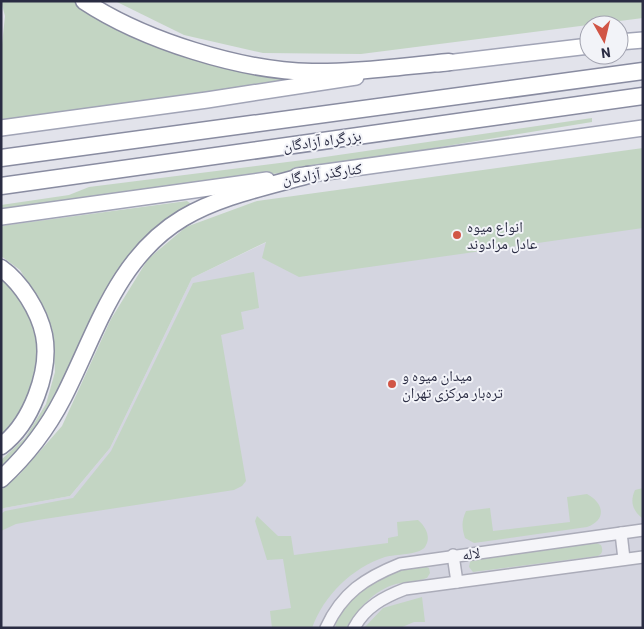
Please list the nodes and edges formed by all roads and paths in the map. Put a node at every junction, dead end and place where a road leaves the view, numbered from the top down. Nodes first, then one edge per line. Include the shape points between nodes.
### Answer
1 (84, 1) edge
2 (643, 40) edge
3 (629, 41) edge
4 (579, 47) edge
5 (449, 62) junction
6 (643, 71) edge
7 (643, 96) edge
8 (1, 128) edge
9 (643, 128) edge
10 (1, 158) edge
11 (308, 175) junction
12 (1, 186) edge
13 (1, 217) edge
14 (1, 268) edge
15 (1, 446) edge
16 (1, 479) edge
17 (643, 530) edge
18 (621, 533) junction
19 (453, 556) junction
20 (643, 557) edge
21 (624, 559) junction
22 (457, 582) junction
23 (326, 628) edge
24 (354, 628) edge

1 - 5 highway via 147,35 265,68 331,72
2 - 3 main road
4 - 5 main road
5 - 8 main road
6 - 10 highway, بزرگراه آزادگان
7 - 12 highway, بزرگراه آزادگان
9 - 11 main road, کنارگذر آزادگان
11 - 13 main road, کنارگذر آزادگان
11 - 16 highway via 200,209 171,226 139,255 114,290 62,399 39,437 18,464
14 - 15 highway via 12,275 23,290 44,335 41,384 23,422
17 - 18 street, لاله
18 - 19 street, لاله
18 - 21 street
19 - 22 street
19 - 23 street, لاله via 400,564 368,579 341,602
20 - 21 street, لاله
21 - 22 street, لاله
22 - 24 street, لاله via 405,589 386,596 371,606

